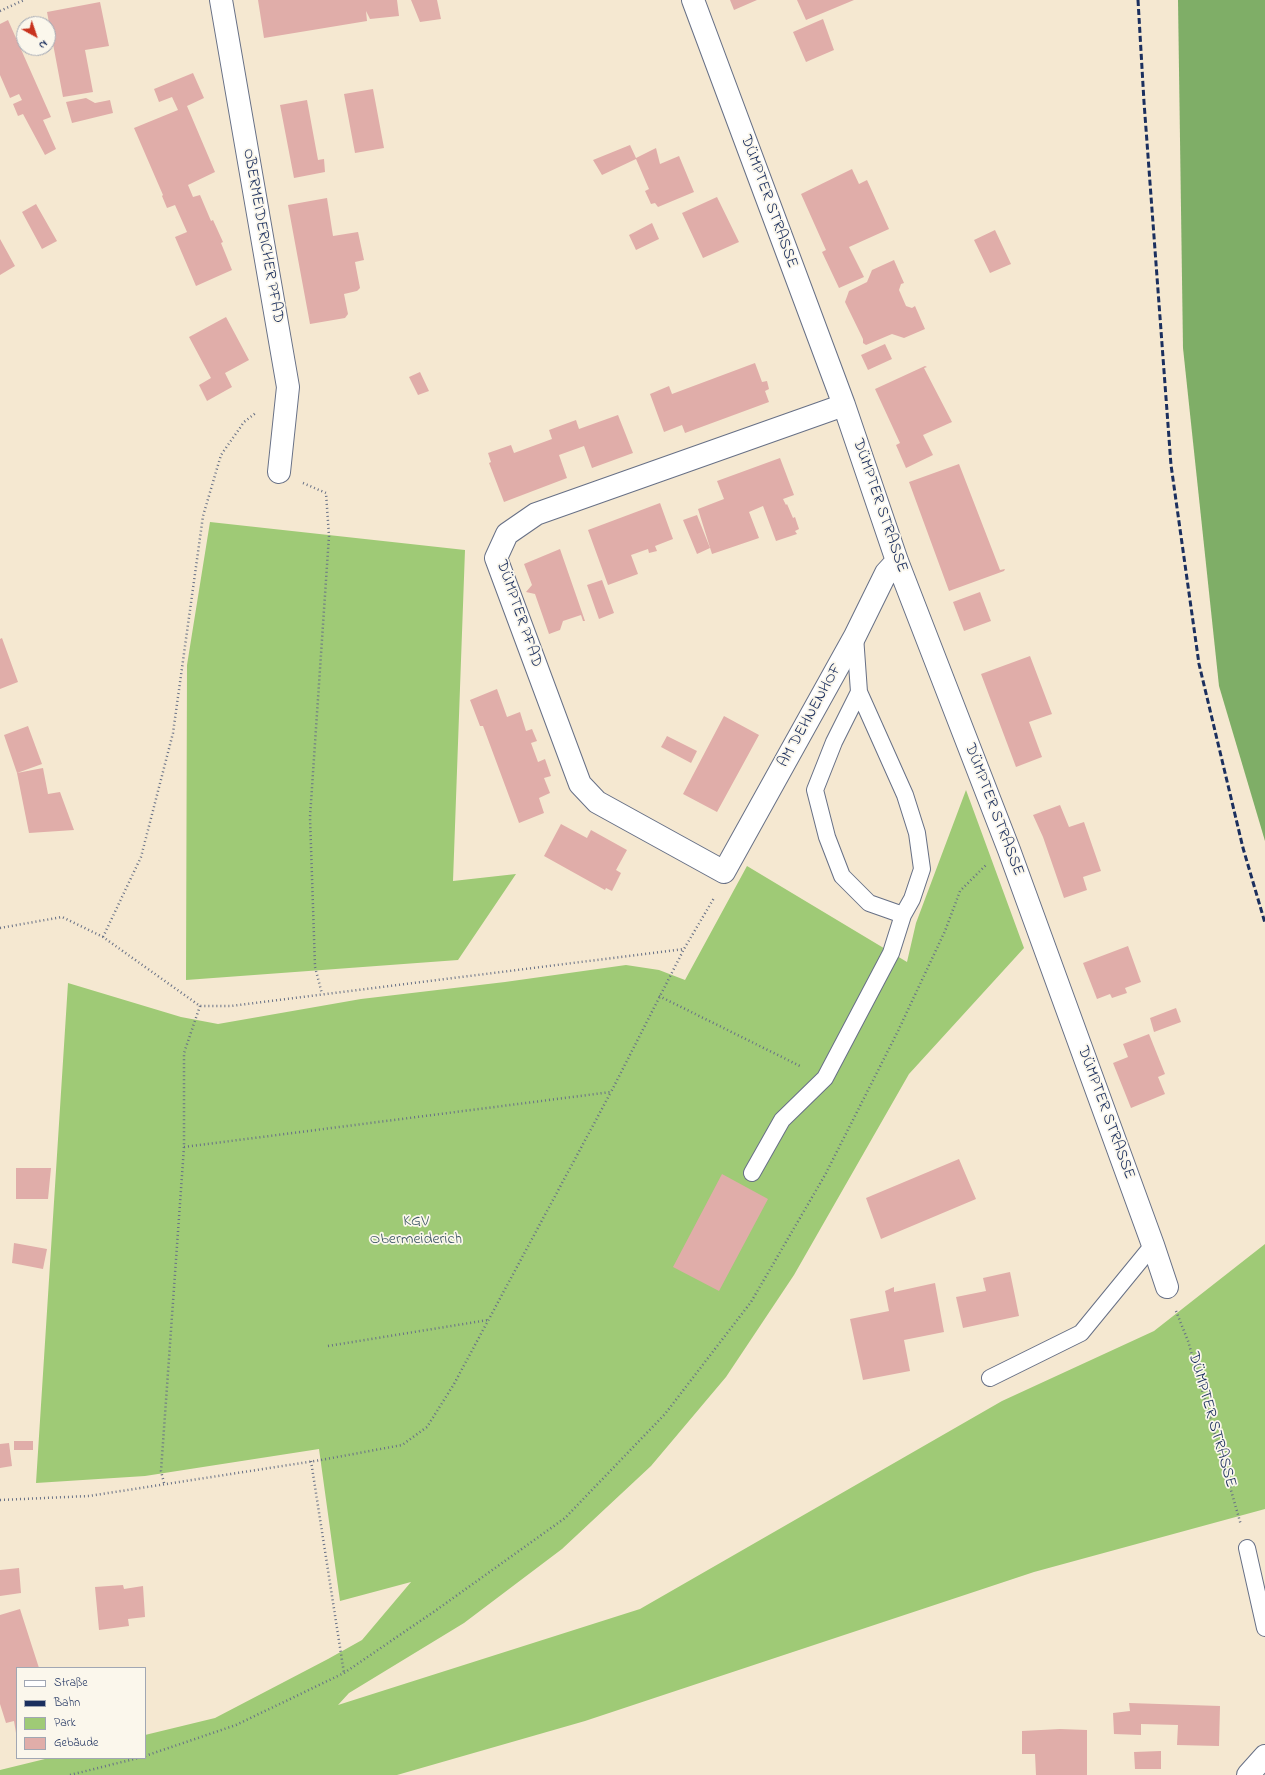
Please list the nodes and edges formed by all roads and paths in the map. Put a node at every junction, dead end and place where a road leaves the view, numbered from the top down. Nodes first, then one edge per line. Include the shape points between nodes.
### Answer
1 (24, 0) edge
2 (221, 0) edge
3 (693, 0) edge
4 (0, 11) edge
5 (288, 386) junction
6 (844, 405) junction
7 (279, 472) joint
8 (897, 561) junction
9 (855, 636) junction
10 (859, 692) junction
11 (1009, 850) junction
12 (724, 872) junction
13 (903, 915) junction
14 (0, 928) edge
15 (103, 937) junction
16 (684, 948) junction
17 (322, 994) junction
18 (660, 996) junction
19 (200, 1006) junction
20 (824, 1078) junction
21 (611, 1092) junction
22 (184, 1147) junction
23 (752, 1173) dead end
24 (1153, 1245) junction
25 (1167, 1287) joint
26 (488, 1320) junction
27 (328, 1346) dead end
28 (990, 1378) dead end
29 (311, 1461) junction
30 (164, 1484) junction
31 (0, 1500) edge
32 (1247, 1548) joint
33 (1265, 1628) edge
34 (344, 1673) junction
35 (146, 1756) edge
36 (1265, 1756) edge
37 (134, 1759) edge
38 (70, 1775) edge
39 (1248, 1775) edge

1 - 4 path
2 - 5 street, OBERMEIDERICHER PFAD
3 - 6 street, DÜMPTER STRASSE
5 - 7 street, OBERMEIDERICHER PFAD
5 - 15 path via 244,422 221,456 203,516 173,733 141,856
6 - 8 street, DÜMPTER STRASSE
6 - 12 street, DÜMPTER PFAD via 536,514 507,534 496,558 580,784 597,802
7 - 17 path via 326,493 329,536 310,817 315,967
8 - 9 street, AM DEHNENHOF via 886,573
8 - 11 street, DÜMPTER STRASSE
9 - 10 lane
9 - 12 street, AM DEHNENHOF
10 - 13 lane via 906,795 917,833 922,869 912,900
10 - 13 lane via 834,742 816,790 827,837 842,876 869,903
11 - 24 street, DÜMPTER STRASSE
11 - 34 path via 984,866 960,891 945,931 898,1031 825,1175 751,1302 665,1414 565,1518
12 - 16 path via 719,890
13 - 20 lane via 891,953
14 - 15 path via 62,917
15 - 19 path
16 - 17 path
16 - 18 path
17 - 19 path via 231,1006
18 - 20 path
18 - 21 path
19 - 22 path via 184,1053
20 - 23 lane via 782,1120
21 - 22 path
21 - 26 path
22 - 30 path via 161,1471
24 - 25 street, DÜMPTER STRASSE
24 - 28 lane via 1081,1333
25 - 32 path, DÜMPTER STRASSE via 1188,1341
26 - 27 path
26 - 29 path via 454,1384 427,1427 402,1445
29 - 30 path
29 - 34 path
30 - 31 path via 89,1496
32 - 33 lane
34 - 35 path via 236,1725
36 - 39 street
37 - 38 path

